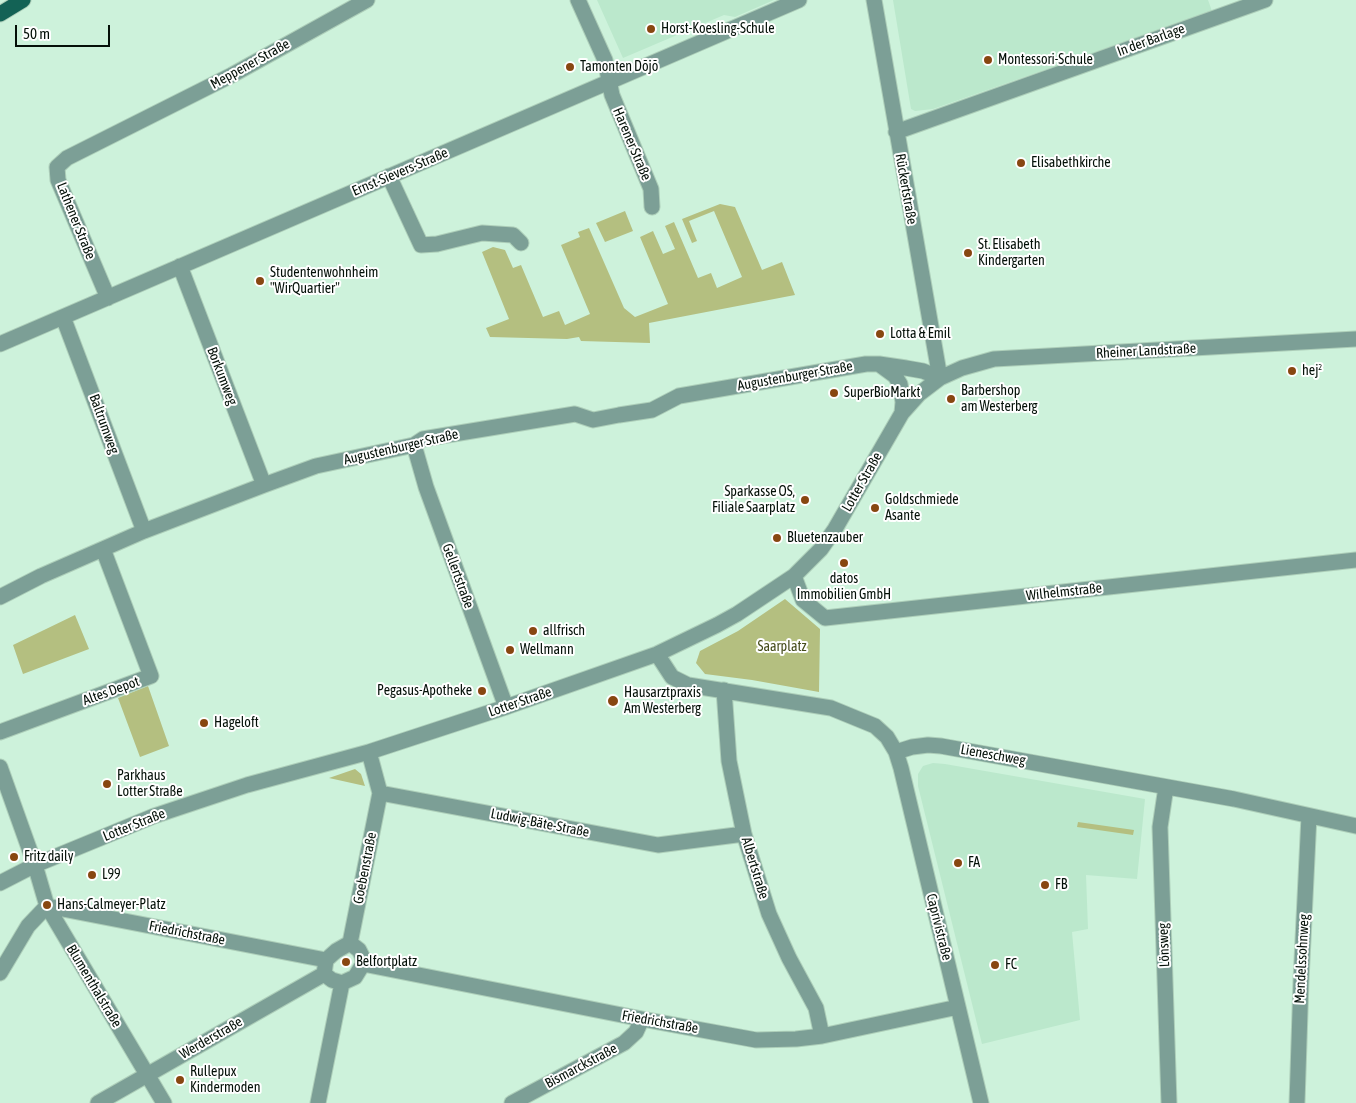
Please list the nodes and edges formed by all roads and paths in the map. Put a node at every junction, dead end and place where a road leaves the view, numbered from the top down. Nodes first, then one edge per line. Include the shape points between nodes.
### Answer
1 (23, 0) edge
2 (367, 0) edge
3 (578, 0) edge
4 (799, 0) edge
5 (874, 0) edge
6 (1265, 0) edge
7 (0, 14) edge
8 (609, 82) junction
9 (132, 126) joint
10 (896, 132) junction
11 (389, 176) junction
12 (652, 207) dead end
13 (521, 243) dead end
14 (180, 266) junction
15 (108, 298) junction
16 (64, 317) junction
17 (1356, 339) edge
18 (0, 344) edge
19 (879, 364) junction
20 (940, 378) junction
21 (902, 413) junction
22 (418, 442) junction
23 (264, 485) junction
24 (144, 531) junction
25 (103, 549) junction
26 (1356, 560) edge
27 (794, 576) junction
28 (0, 597) edge
29 (657, 654) junction
30 (724, 690) junction
31 (506, 707) junction
32 (0, 732) edge
33 (369, 752) junction
34 (896, 752) junction
35 (0, 767) edge
36 (1166, 787) junction
37 (380, 793) junction
38 (1310, 816) junction
39 (1356, 826) edge
40 (744, 834) junction
41 (35, 865) junction
42 (0, 883) edge
43 (47, 906) junction
44 (350, 944) junction
45 (363, 964) junction
46 (325, 967) junction
47 (0, 973) edge
48 (342, 983) junction
49 (958, 1007) junction
50 (642, 1019) junction
51 (822, 1036) junction
52 (148, 1075) junction
53 (98, 1103) edge
54 (164, 1103) edge
55 (318, 1103) edge
56 (512, 1103) edge
57 (981, 1103) edge
58 (1169, 1103) edge
59 (1297, 1103) edge

1 - 7 main road
2 - 9 street, Meppener Straße
3 - 8 street, Harener Straße via 605,60
4 - 8 street, Ernst-Sievers-Straße
5 - 10 street, Rückertstraße
6 - 10 street, In der Barlage
8 - 11 street, Ernst-Sievers-Straße
8 - 12 street, Harener Straße via 651,189
9 - 15 street, Lathener Straße via 67,158 57,167 58,180
10 - 20 street, Rückertstraße
11 - 13 street via 421,245 482,233 513,235
11 - 14 street, Ernst-Sievers-Straße
14 - 15 street, Ernst-Sievers-Straße
14 - 23 street, Borkumweg
15 - 16 street, Ernst-Sievers-Straße
16 - 18 street, Ernst-Sievers-Straße
16 - 24 street, Baltrumweg
17 - 20 street, Rheiner Landstraße via 994,359
19 - 20 street, Augustenburger Straße via 923,371
19 - 21 street via 889,370 900,384
19 - 22 street, Augustenburger Straße via 678,396 652,410 619,416 593,420 575,414
20 - 21 street, Lotter Straße
21 - 27 street, Lotter Straße via 821,549
22 - 23 street, Augustenburger Straße via 316,466
22 - 31 street, Gellertstraße via 426,487
23 - 24 street, Augustenburger Straße
24 - 25 street, Augustenburger Straße
25 - 28 street, Augustenburger Straße
25 - 32 street, Altes Depot via 151,676
26 - 27 street, Wilhelmstraße via 825,618 803,600
27 - 29 street, Lotter Straße via 737,614
29 - 30 street via 672,677 688,685
29 - 31 street, Lotter Straße
30 - 34 street via 831,708 875,726
30 - 40 street, Albertstraße via 729,761
31 - 33 street, Lotter Straße
33 - 37 street
33 - 41 street, Lotter Straße via 189,804
34 - 36 street, Lieneschweg via 912,747 941,746
34 - 49 street, Caprivistraße
35 - 41 street, Blumenthalstraße
36 - 38 street, Lieneschweg
36 - 58 street, Lönsweg via 1160,827
37 - 40 street, Ludwig-Bäte-Straße via 658,845
37 - 44 street, Goebenstraße
38 - 39 street, Lieneschweg
38 - 59 street, Mendelssohnweg
40 - 51 street, Albertstraße via 769,914 816,1008
41 - 42 street, Lotter Straße
41 - 43 street, Blumenthalstraße
43 - 46 street, Friedrichstraße
43 - 47 street via 28,926
43 - 52 street, Blumenthalstraße
44 - 45 street via 359,950
44 - 46 street via 336,951
45 - 48 street via 355,977
45 - 50 street, Friedrichstraße
46 - 48 street via 332,980
46 - 52 street, Werderstraße
48 - 55 street
49 - 51 street, Friedrichstraße
49 - 57 street, Caprivistraße
50 - 51 street, Friedrichstraße via 756,1040
50 - 56 street, Bismarckstraße via 636,1032 624,1043
52 - 53 street, Werderstraße
52 - 54 street, Blumenthalstraße

